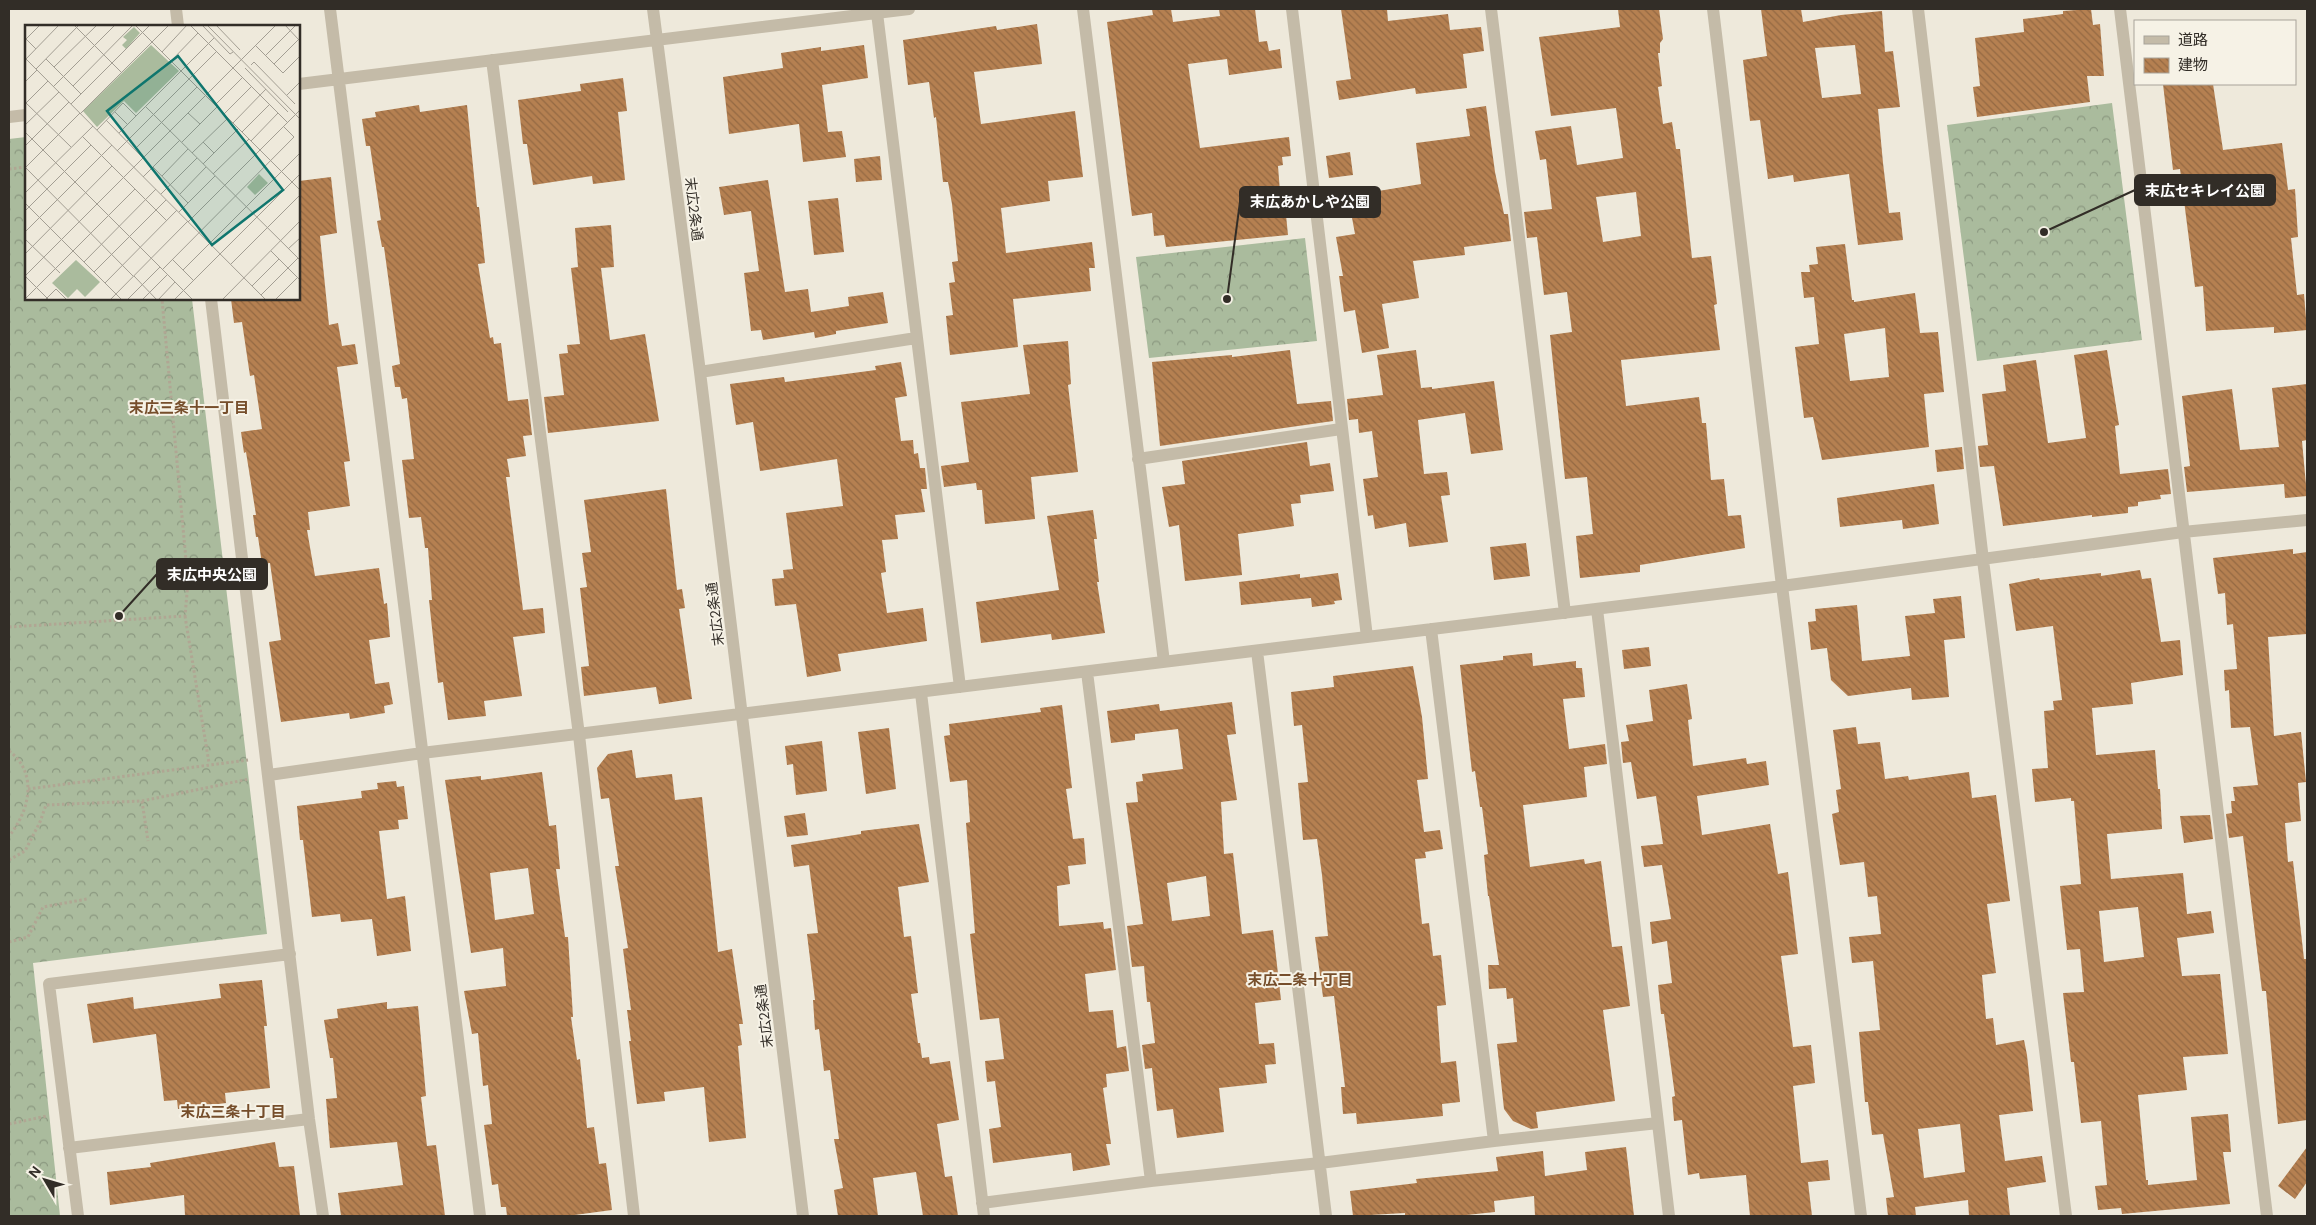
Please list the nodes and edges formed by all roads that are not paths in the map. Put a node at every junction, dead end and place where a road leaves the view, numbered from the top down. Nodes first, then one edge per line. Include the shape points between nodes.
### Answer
1 (176, 9) edge
2 (330, 9) edge
3 (653, 9) edge
4 (909, 9) edge
5 (1084, 9) edge
6 (1292, 9) edge
7 (1491, 9) edge
8 (1713, 9) edge
9 (1918, 9) edge
10 (2120, 9) edge
11 (839, 13) edge
12 (877, 13) junction
13 (178, 25) edge
14 (657, 40) junction
15 (492, 60) junction
16 (339, 79) junction
17 (300, 84) edge
18 (25, 116) edge
19 (9, 117) edge
20 (211, 300) edge
21 (916, 338) junction
22 (700, 372) junction
23 (1341, 430) junction
24 (1138, 459) junction
25 (2307, 520) edge
26 (2184, 532) junction
27 (1983, 560) junction
28 (1782, 586) junction
29 (1597, 609) junction
30 (1565, 613) junction
31 (1431, 629) junction
32 (1367, 637) junction
33 (1257, 651) junction
34 (1164, 662) junction
35 (1087, 672) junction
36 (960, 688) junction
37 (921, 693) junction
38 (742, 715) junction
39 (578, 736) junction
40 (422, 753) junction
41 (269, 775) junction
42 (290, 954) junction
43 (309, 1119) junction
44 (1658, 1123) junction
45 (1494, 1141) junction
46 (69, 1148) junction
47 (1320, 1163) junction
48 (1151, 1181) junction
49 (983, 1210) edge
50 (78, 1216) edge
51 (323, 1216) edge
52 (480, 1216) edge
53 (634, 1216) edge
54 (803, 1216) edge
55 (1326, 1216) edge
56 (1669, 1216) edge
57 (1861, 1216) edge
58 (2066, 1216) edge
59 (2267, 1216) edge

1 - 13 street
2 - 16 street
3 - 14 street, 末広2条通
4 - 12 street
5 - 24 street
6 - 23 street
7 - 30 street
8 - 28 street
9 - 27 street
10 - 26 street
11 - 12 street
11 - 14 street
12 - 21 street
14 - 15 street
14 - 22 street, 末広2条通
15 - 16 street
15 - 39 street
16 - 17 street
16 - 40 street
18 - 19 street
20 - 41 street
21 - 22 street
21 - 36 street
22 - 38 street, 末広2条通
23 - 24 street
23 - 32 street
24 - 34 street
25 - 26 street
26 - 27 street
26 - 59 street
27 - 28 street
27 - 58 street
28 - 29 street
28 - 57 street
29 - 30 street
29 - 44 street
30 - 31 street
31 - 32 street
31 - 45 street
32 - 33 street
33 - 34 street
33 - 47 street
34 - 35 street
35 - 36 street
35 - 48 street
36 - 37 street
37 - 38 street
37 - 49 street
38 - 39 street
38 - 54 street, 末広2条通
39 - 40 street
39 - 53 street
40 - 41 street
40 - 52 street
41 - 42 street
42 - 43 street
42 - 46 street via 49,984
43 - 46 street
43 - 51 street
44 - 45 street
44 - 56 street
45 - 47 street
46 - 50 street
47 - 48 street
47 - 55 street
48 - 49 street

